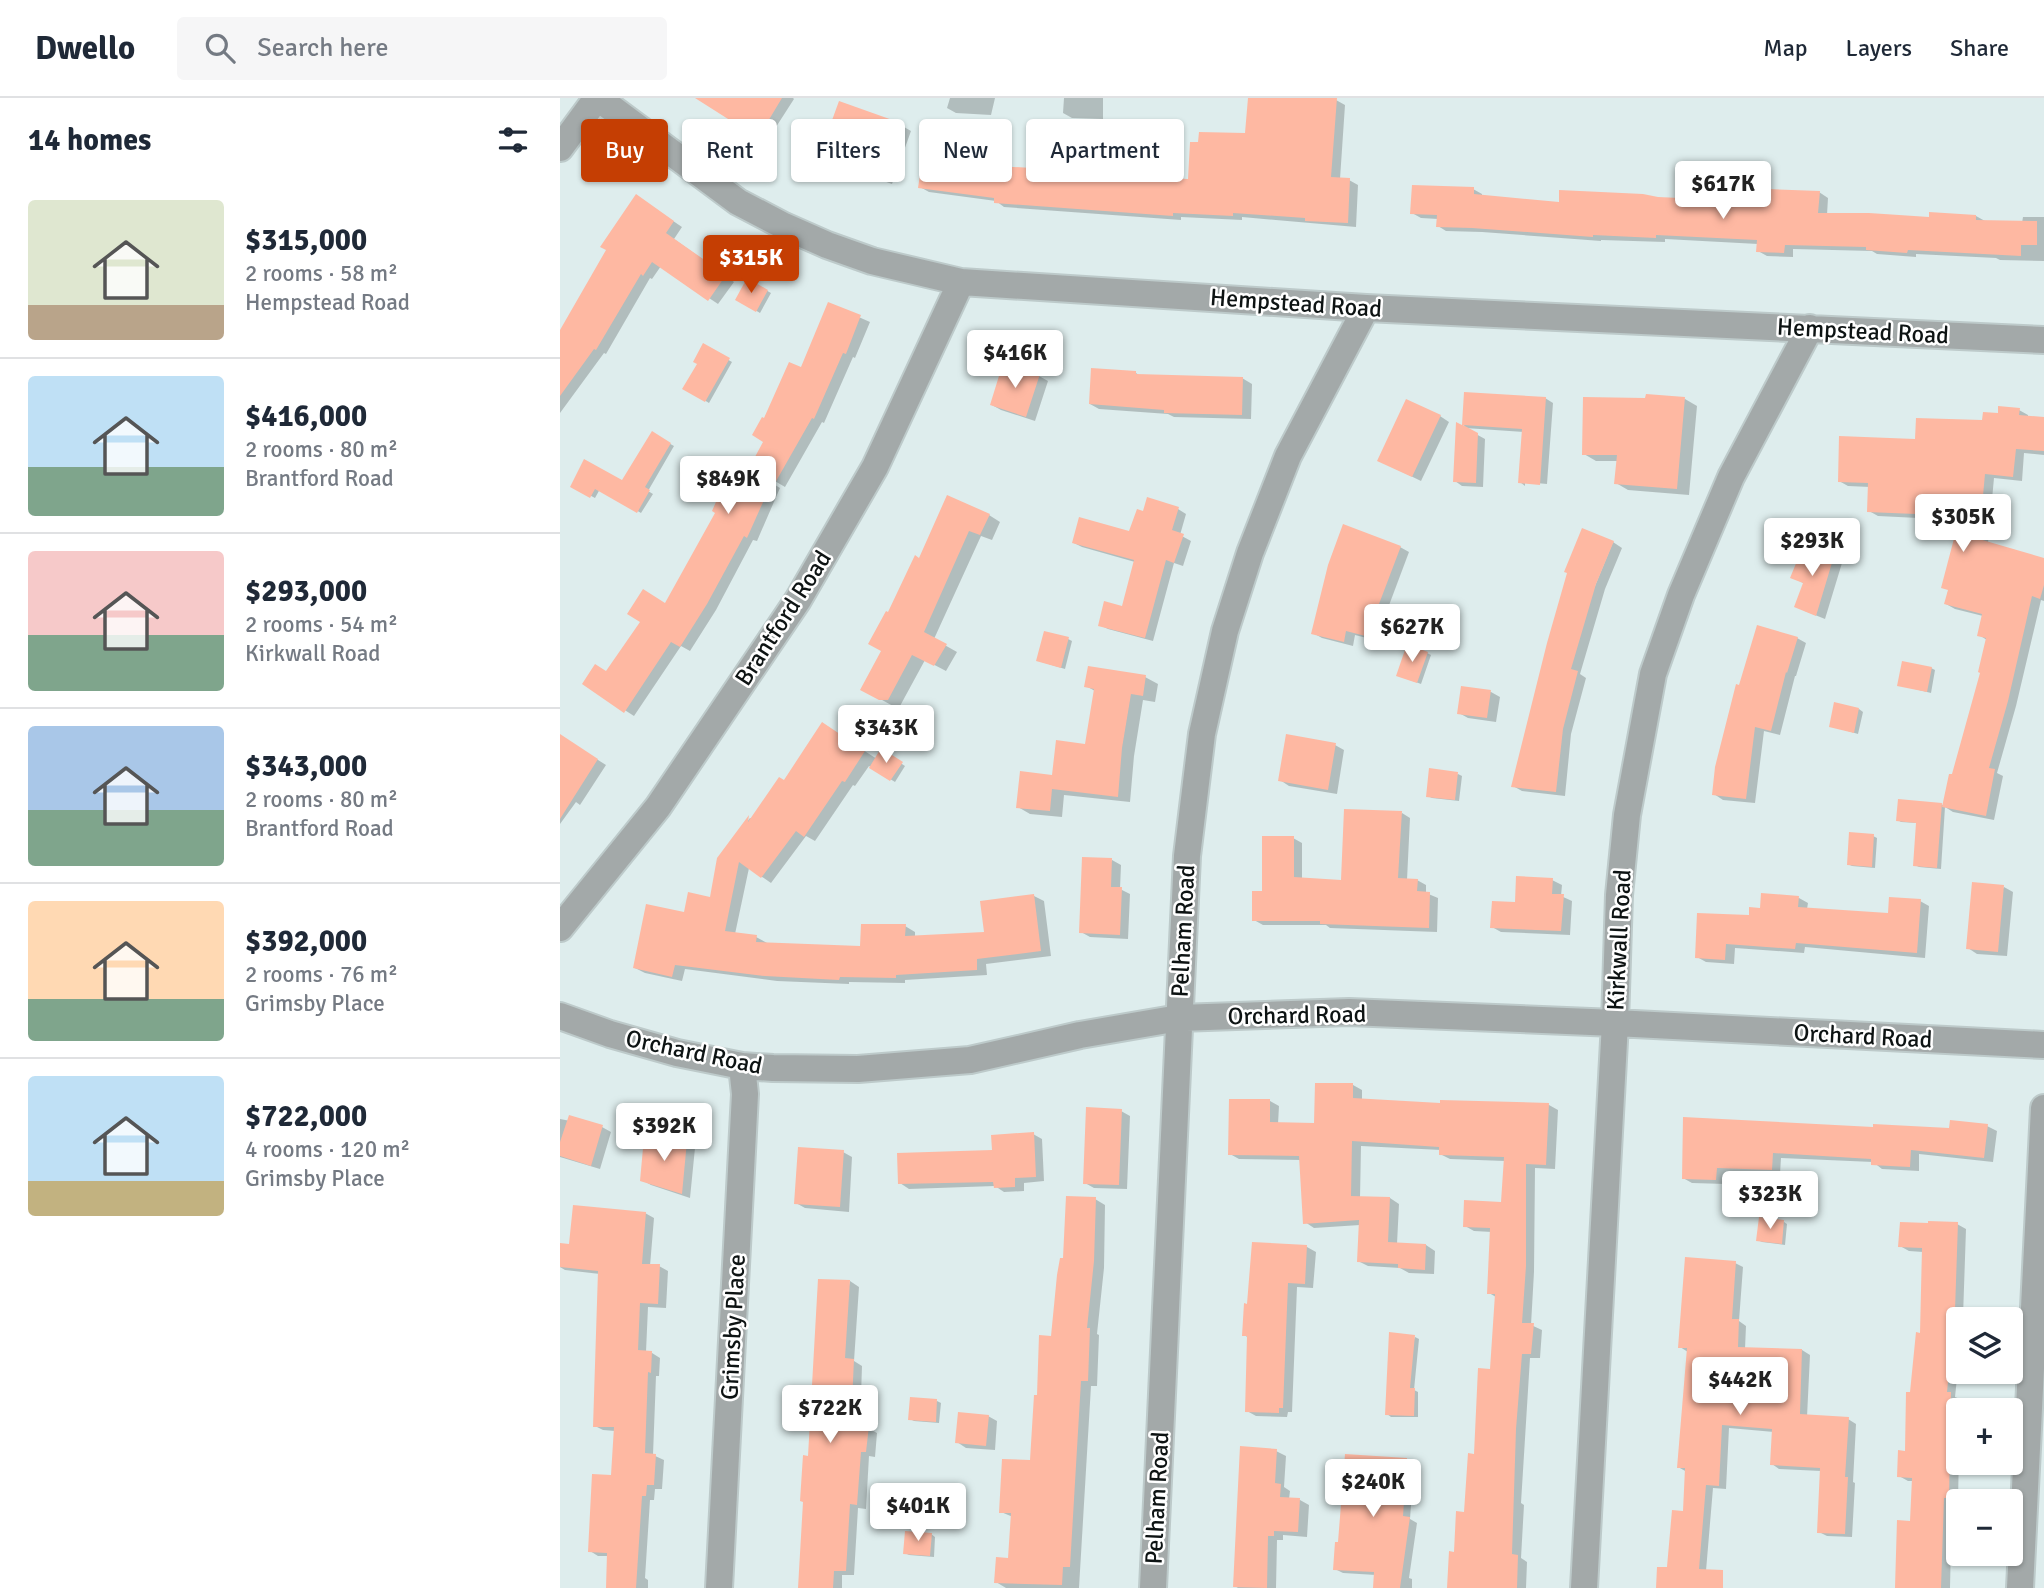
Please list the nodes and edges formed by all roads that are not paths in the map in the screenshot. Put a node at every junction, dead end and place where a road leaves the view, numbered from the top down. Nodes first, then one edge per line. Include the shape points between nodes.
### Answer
1 (598, 98) edge
2 (560, 148) edge
3 (961, 282) junction
4 (1366, 308) junction
5 (1810, 328) junction
6 (2044, 340) edge
7 (560, 928) edge
8 (560, 1016) edge
9 (1179, 1018) junction
10 (1615, 1023) junction
11 (2044, 1045) edge
12 (742, 1066) junction
13 (2044, 1108) edge
14 (719, 1588) edge
15 (1153, 1588) edge
16 (1584, 1588) edge
17 (2020, 1588) edge

1 - 2 street
1 - 3 street, Hempstead Road via 738,202 784,226 872,261
3 - 4 street, Hempstead Road
3 - 7 street, Brantford Road via 875,467 798,600 658,807
4 - 5 street, Hempstead Road
4 - 9 street, Pelham Road via 1288,456 1225,631 1202,734 1188,843
5 - 6 street, Hempstead Road
5 - 10 street, Kirkwall Road via 1731,477 1653,674 1619,895
8 - 12 street, Orchard Road via 677,1053
9 - 10 street, Orchard Road via 1349,1012
9 - 12 street, Orchard Road via 970,1060 858,1069
9 - 15 street, Pelham Road
10 - 11 street, Orchard Road
10 - 16 street, Kirkwall Road
12 - 14 street, Grimsby Place via 745,1094
13 - 17 street

